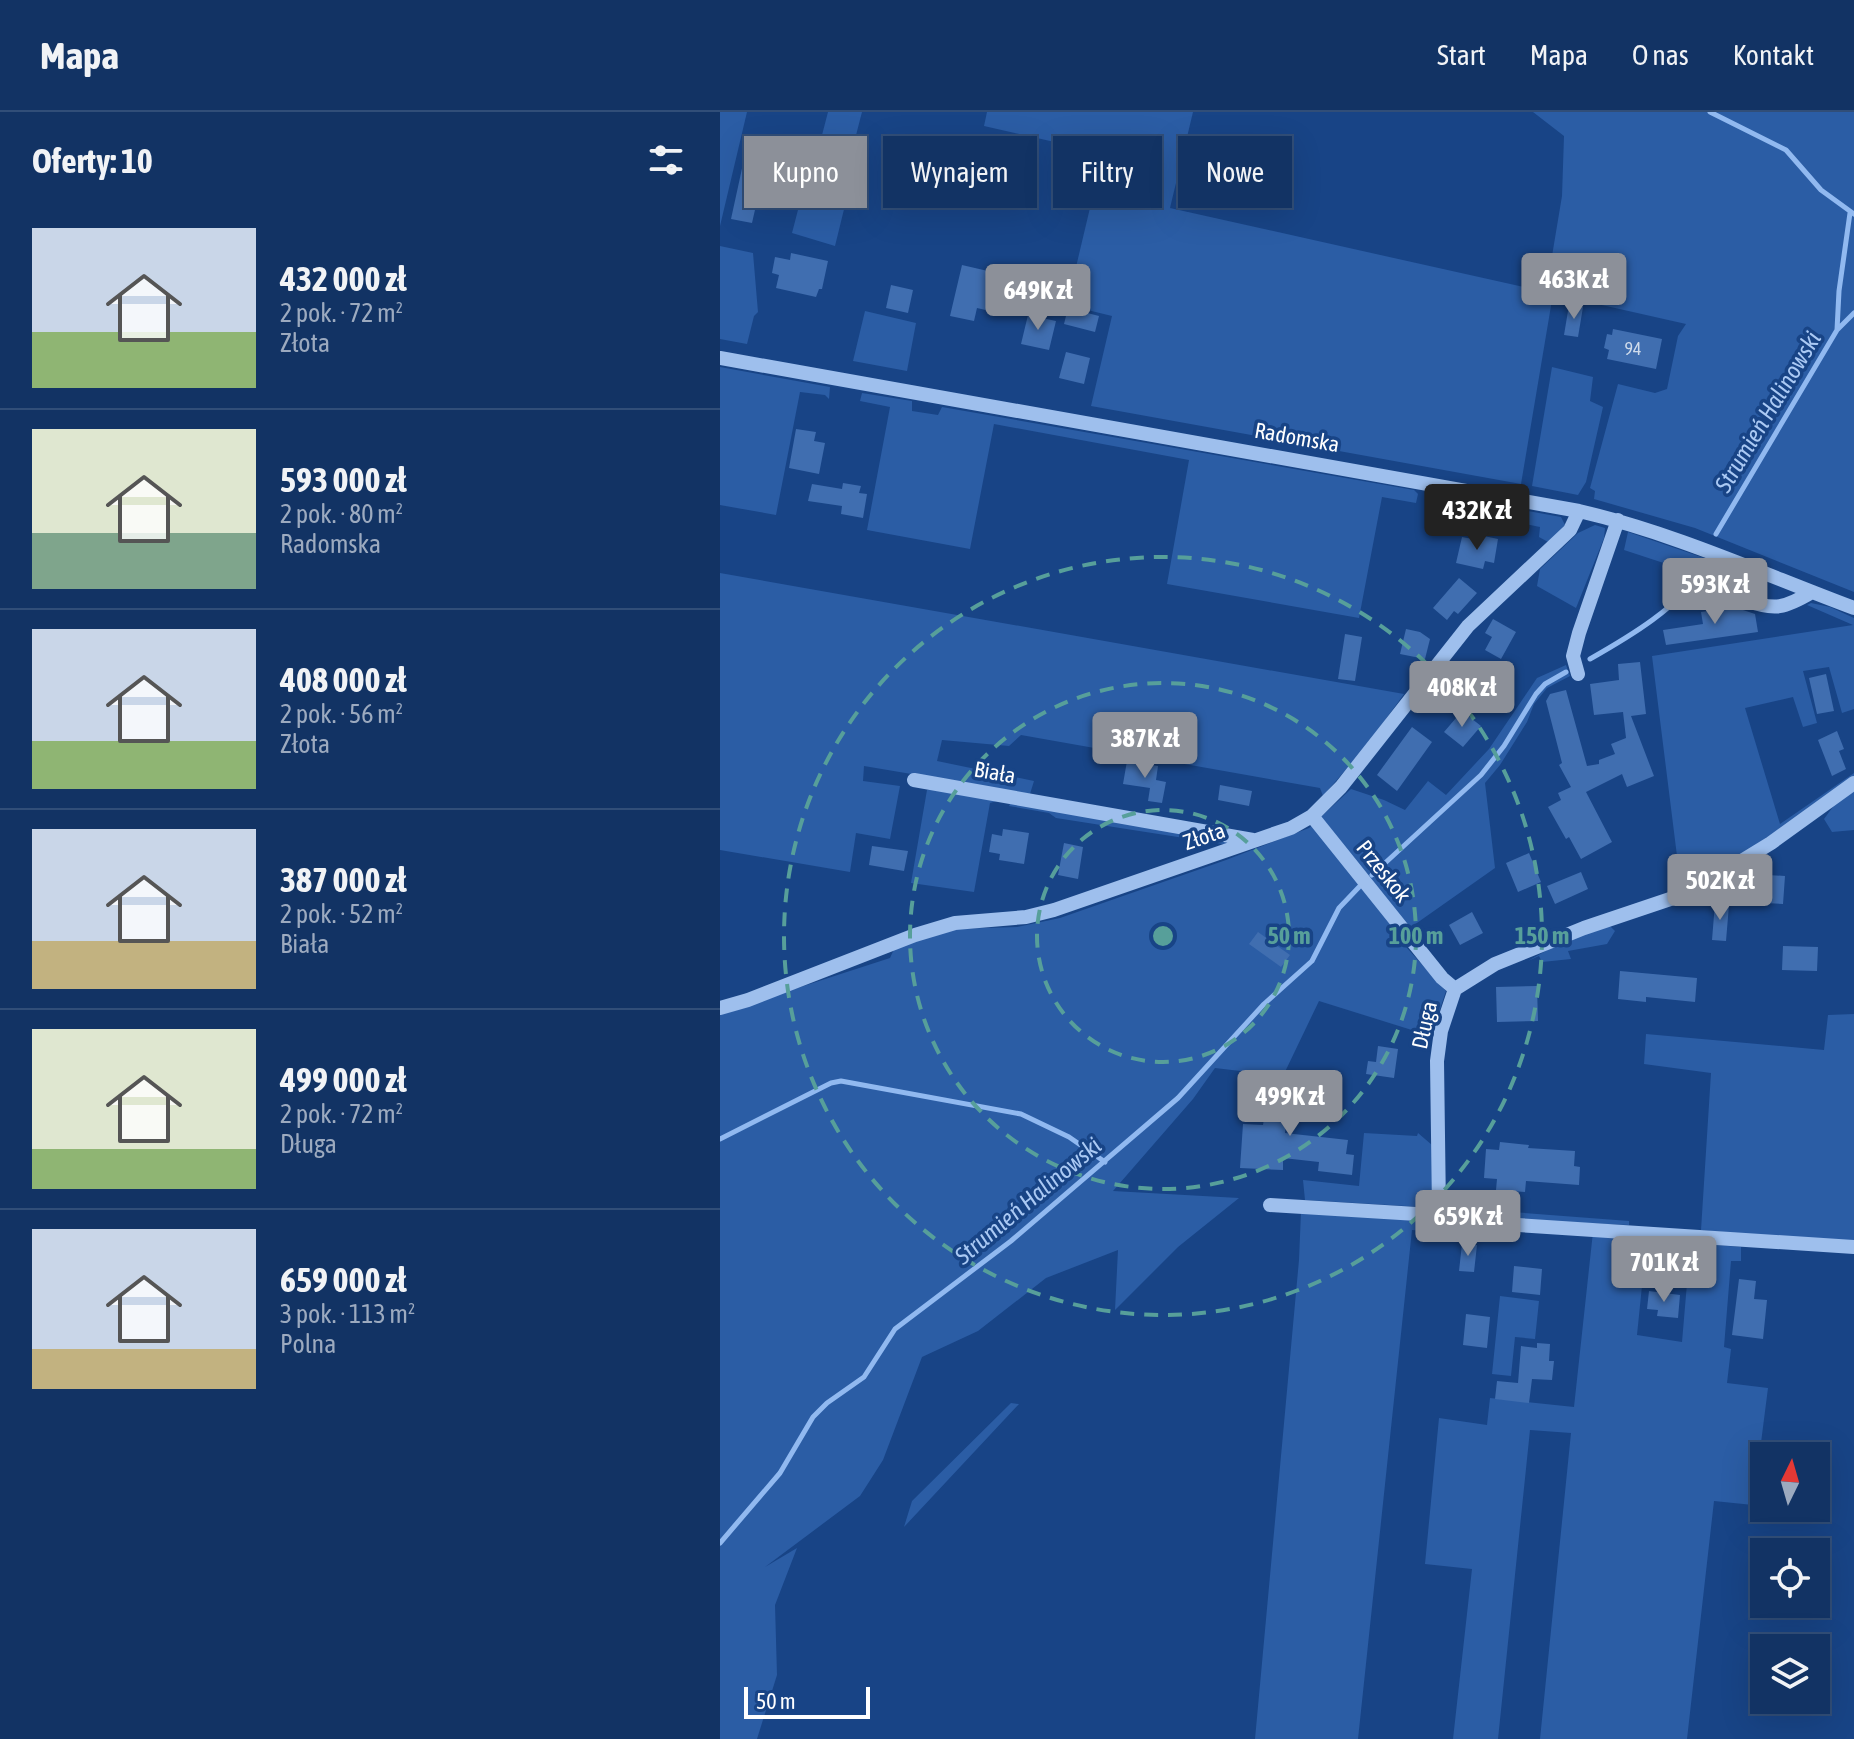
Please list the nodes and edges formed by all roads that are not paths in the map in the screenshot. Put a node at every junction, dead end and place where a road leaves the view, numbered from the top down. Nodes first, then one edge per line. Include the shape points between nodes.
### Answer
1 (720, 358) edge
2 (1579, 511) junction
3 (1618, 520) junction
4 (1731, 560) junction
5 (1812, 592) junction
6 (1854, 608) edge
7 (1578, 674) dead end
8 (914, 780) dead end
9 (1854, 783) edge
10 (1312, 816) junction
11 (1257, 840) junction
12 (1455, 989) junction
13 (720, 1008) edge
14 (1270, 1205) dead end
15 (1439, 1210) junction
16 (1854, 1247) edge

1 - 2 street, Radomska
2 - 3 street, Radomska
2 - 10 street, Złota via 1570,530 1468,626 1341,787
3 - 4 street, Radomska
3 - 7 street via 1573,656
4 - 5 street, Radomska
4 - 5 street via 1724,588 1731,595 1773,609
5 - 6 street, Radomska
8 - 11 street, Biała
9 - 12 street, Długa via 1691,892 1495,964
10 - 11 street, Złota
10 - 12 street, Przeskok
11 - 13 street, Złota via 1054,910 955,923 915,935
12 - 15 street, Długa via 1437,1061
14 - 15 street via 1417,1214
15 - 16 street via 1472,1222

